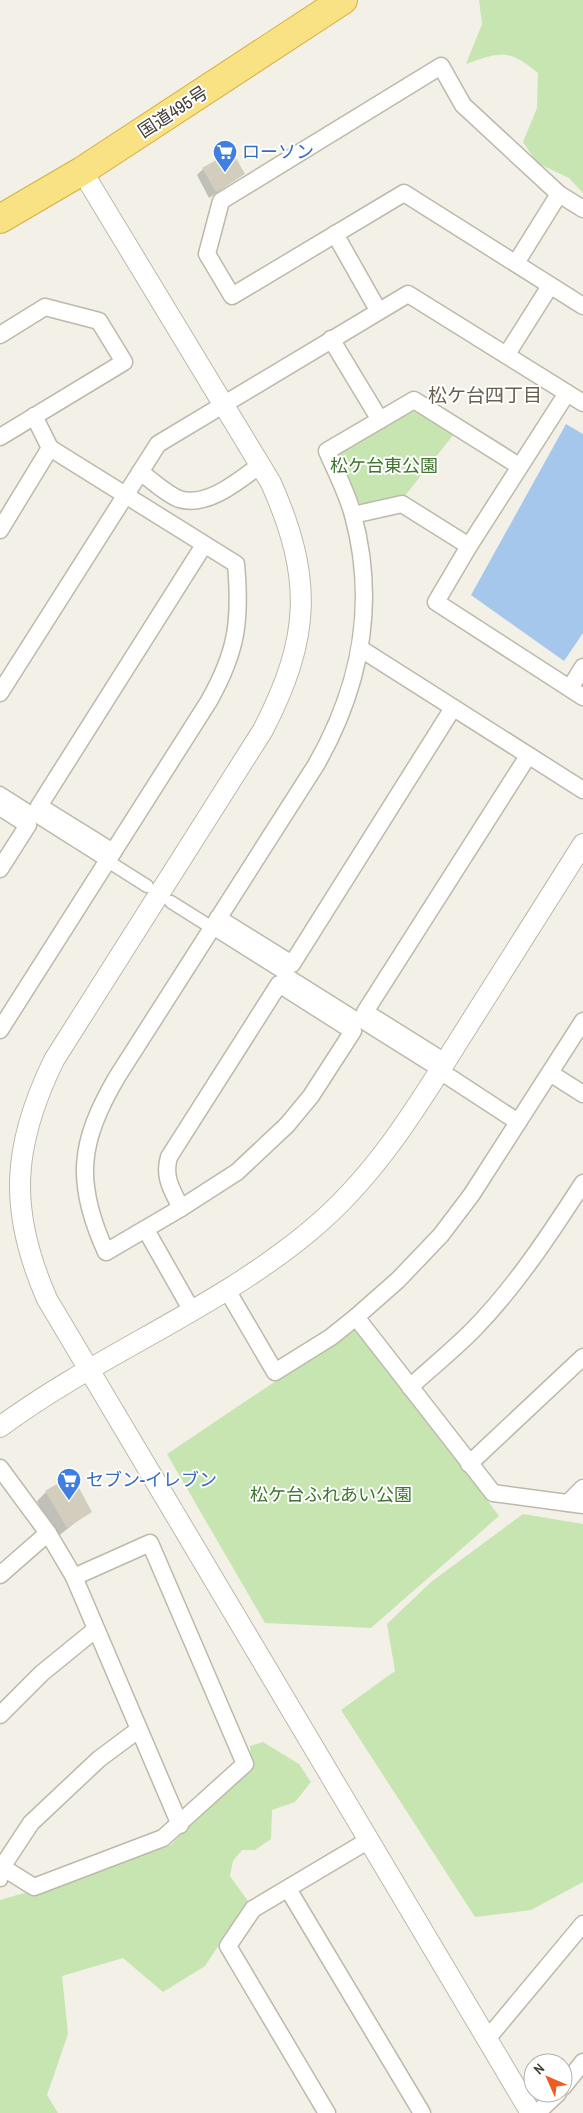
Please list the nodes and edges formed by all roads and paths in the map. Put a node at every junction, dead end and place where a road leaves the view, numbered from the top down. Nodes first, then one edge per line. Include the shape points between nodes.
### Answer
1 (343, 0) edge
2 (82, 171) junction
3 (559, 194) junction
4 (583, 209) edge
5 (0, 219) edge
6 (335, 234) junction
7 (516, 263) junction
8 (550, 286) junction
9 (583, 306) edge
10 (378, 310) junction
11 (0, 335) edge
12 (331, 339) junction
13 (507, 354) junction
14 (567, 393) junction
15 (583, 403) edge
16 (224, 404) junction
17 (34, 416) junction
18 (380, 420) junction
19 (0, 437) edge
20 (50, 448) junction
21 (260, 465) junction
22 (520, 466) junction
23 (140, 472) junction
24 (126, 495) junction
25 (352, 515) junction
26 (0, 530) edge
27 (204, 545) junction
28 (469, 546) junction
29 (361, 649) junction
30 (583, 667) edge
31 (576, 692) edge
32 (0, 693) edge
33 (453, 708) junction
34 (528, 756) junction
35 (583, 790) edge
36 (0, 793) edge
37 (0, 807) edge
38 (583, 844) edge
39 (110, 857) junction
40 (0, 869) edge
41 (147, 886) dead end
42 (171, 902) dead end
43 (215, 923) junction
44 (583, 1021) edge
45 (0, 1030) edge
46 (442, 1067) junction
47 (550, 1073) junction
48 (583, 1094) edge
49 (518, 1122) junction
50 (583, 1182) edge
51 (181, 1208) junction
52 (146, 1230) junction
53 (227, 1290) junction
54 (192, 1311) junction
55 (356, 1317) junction
56 (583, 1358) edge
57 (90, 1370) junction
58 (410, 1387) junction
59 (0, 1427) edge
60 (469, 1464) junction
61 (0, 1468) edge
62 (583, 1488) edge
63 (576, 1504) edge
64 (48, 1533) junction
65 (0, 1575) edge
66 (74, 1577) junction
67 (96, 1629) junction
68 (0, 1715) edge
69 (138, 1730) junction
70 (180, 1825) junction
71 (369, 1840) junction
72 (288, 1889) junction
73 (583, 1924) edge
74 (487, 2039) junction
75 (583, 2062) edge
76 (573, 2074) edge
77 (548, 2103) edge
78 (418, 2111) edge
79 (327, 2113) edge
80 (531, 2113) edge
81 (537, 2113) edge

1 - 2 highway, 国道495号
2 - 5 highway, 国道495号
2 - 16 street
3 - 4 street
3 - 6 street via 462,105 441,66 221,201 207,254 232,296
3 - 7 street
6 - 7 street via 404,193
6 - 10 street
7 - 8 street
8 - 9 street
8 - 13 street
10 - 12 street
10 - 13 street via 408,294
11 - 17 street via 45,307 99,321 124,362
12 - 16 street
12 - 18 street
13 - 14 street
14 - 15 street
14 - 22 street
16 - 21 street
16 - 23 street via 158,444
17 - 19 street
17 - 20 street
18 - 22 street via 414,400
18 - 25 street via 327,451
20 - 24 street
20 - 26 street
21 - 23 street via 227,487 192,501 178,499
21 - 57 street via 283,509 299,566 300,631 283,692 263,730 54,1060 38,1093 22,1145 20,1207 34,1267 47,1299
22 - 28 street
23 - 24 street
24 - 27 street
24 - 32 street
25 - 28 street via 402,504
25 - 29 street via 364,593
27 - 39 street via 236,564 240,603 236,634 225,672
27 - 39 street via 40,806
28 - 31 street via 436,602
29 - 33 street
29 - 43 street via 345,707 334,732
30 - 31 street
33 - 34 street
33 - 43 street via 292,964
34 - 35 street
34 - 46 street via 365,1012
36 - 39 street
37 - 40 street via 28,824
38 - 46 street
39 - 41 street
39 - 45 street
42 - 43 street
43 - 46 street
43 - 52 street via 98,1108 88,1139 84,1166 86,1195 106,1252
44 - 47 street
46 - 49 street
46 - 53 street via 383,1157 359,1185 310,1232
47 - 48 street
47 - 49 street
49 - 55 street via 472,1194 441,1235 398,1280
50 - 58 street via 548,1238 507,1292 472,1330
51 - 51 street via 167,1180 169,1157 279,984 353,1031 311,1096 287,1125 237,1172
51 - 52 street
52 - 54 street
53 - 54 street
53 - 55 street via 275,1372 331,1337
54 - 57 street
55 - 58 street
56 - 60 street
57 - 59 street
57 - 71 street
58 - 60 street
60 - 63 street via 493,1493
61 - 64 street
62 - 63 street
64 - 65 street
64 - 66 street
66 - 67 street
66 - 70 street via 150,1543 234,1737 245,1764
67 - 68 street via 42,1673
67 - 69 street
69 - 70 street
69 - 70 street via 99,1759 31,1823 2,1867 34,1887 163,1838
71 - 72 street
71 - 74 street
72 - 78 street
72 - 79 street via 253,1909 228,1946
73 - 74 street
74 - 80 street
75 - 76 street
77 - 81 street

